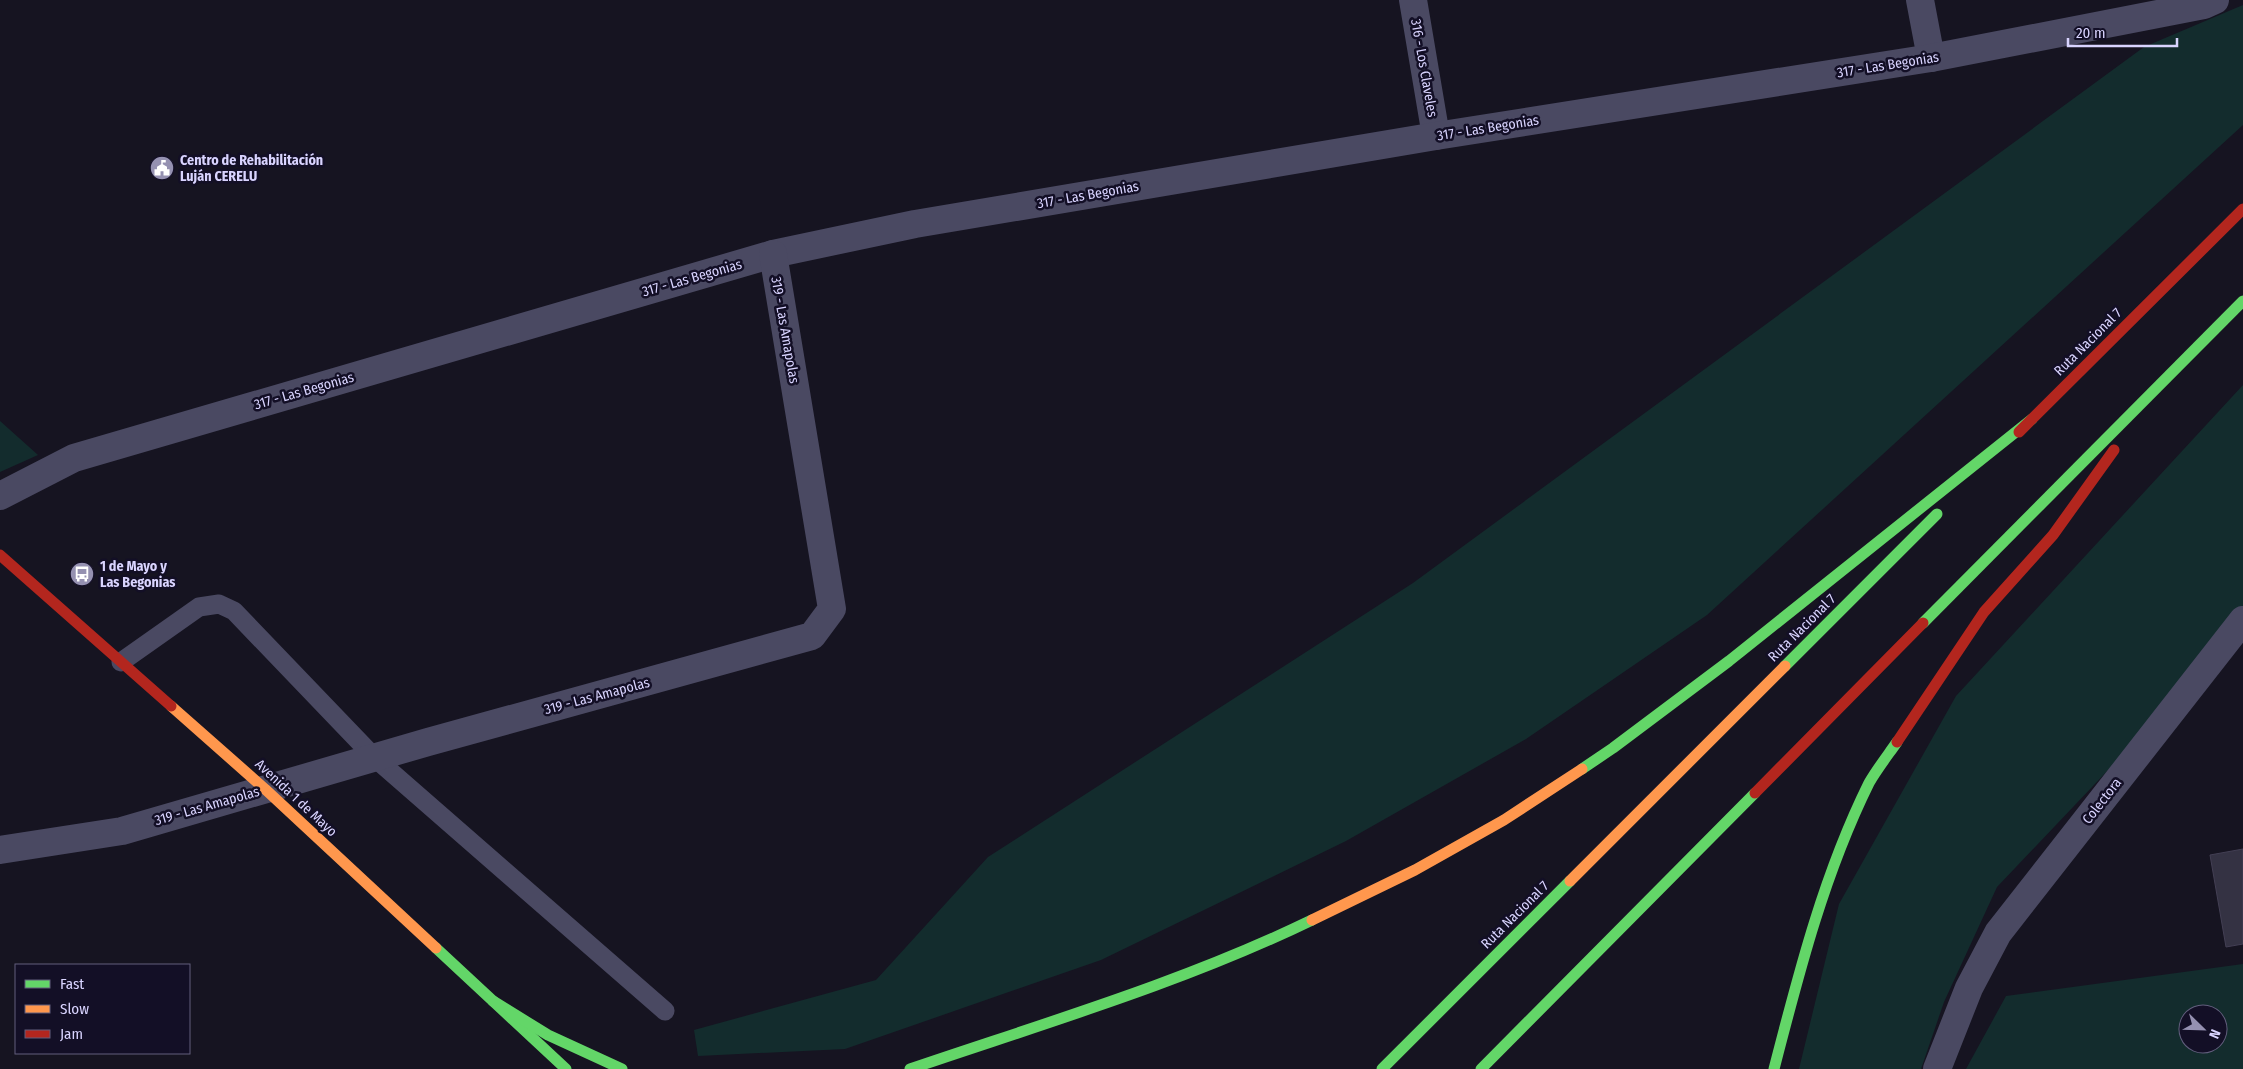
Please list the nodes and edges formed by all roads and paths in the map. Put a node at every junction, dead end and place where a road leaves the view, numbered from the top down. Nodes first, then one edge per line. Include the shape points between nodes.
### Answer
1 (1413, 0) edge
2 (1920, 0) edge
3 (2209, 2) edge
4 (1931, 58) junction
5 (1436, 136) junction
6 (2243, 209) edge
7 (773, 254) junction
8 (2243, 301) edge
9 (2169, 376) junction
10 (2032, 419) junction
11 (0, 496) edge
12 (0, 555) edge
13 (2243, 620) edge
14 (120, 662) junction
15 (375, 758) junction
16 (265, 789) junction
17 (0, 850) edge
18 (493, 1001) junction
19 (665, 1011) dead end
20 (566, 1069) edge
21 (622, 1069) edge
22 (910, 1069) edge
23 (1382, 1069) edge
24 (1480, 1069) edge
25 (1774, 1069) edge
26 (1938, 1069) edge

1 - 5 street, 316 - Los Claveles
2 - 4 street
3 - 4 street, 317 - Las Begonias
4 - 5 street, 317 - Las Begonias
5 - 7 street, 317 - Las Begonias via 914,224
6 - 10 main road, Ruta Nacional 7
7 - 11 street, 317 - Las Begonias via 74,458
7 - 15 street, 319 - Las Amapolas via 832,609 812,636
8 - 9 main road
9 - 24 main road
9 - 25 main road via 2053,534 1984,612 1870,782 1832,870 1802,960
10 - 22 main road via 1729,661 1613,748 1504,820 1415,870 1268,941 1142,990
10 - 23 main road, Ruta Nacional 7
12 - 14 main road, Avenida 1 de Mayo
13 - 26 street, Colectora via 1998,933 1969,988
14 - 15 lane via 199,606 219,604 234,611
14 - 16 main road, Avenida 1 de Mayo
15 - 16 street, 319 - Las Amapolas
15 - 19 lane
16 - 17 street, 319 - Las Amapolas via 122,831
16 - 18 main road, Avenida 1 de Mayo
18 - 20 main road, Avenida 1 de Mayo
18 - 21 main road via 548,1035

